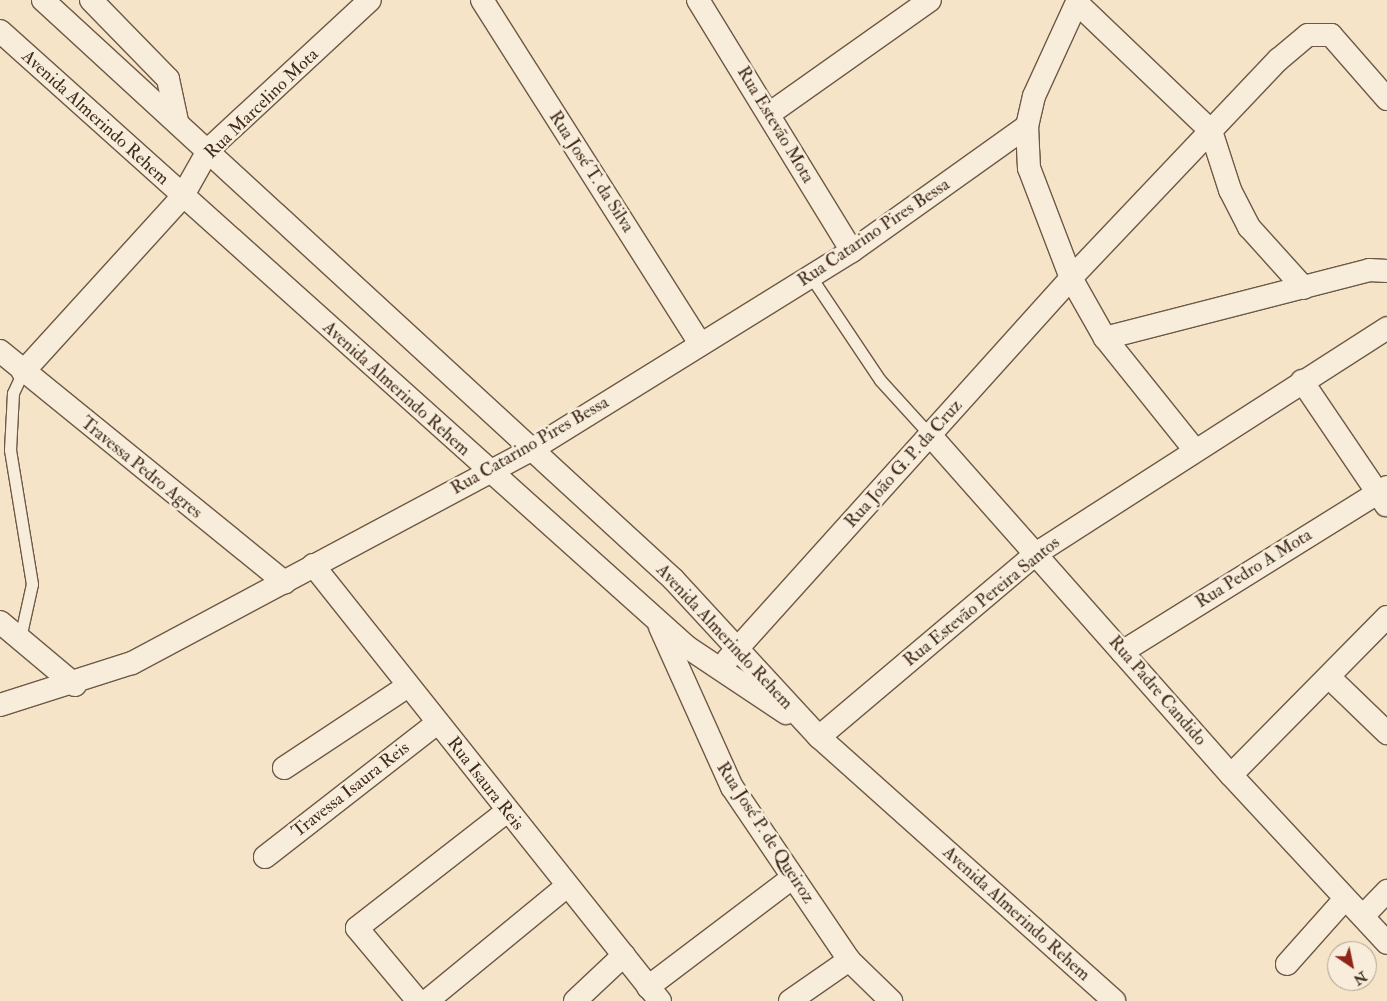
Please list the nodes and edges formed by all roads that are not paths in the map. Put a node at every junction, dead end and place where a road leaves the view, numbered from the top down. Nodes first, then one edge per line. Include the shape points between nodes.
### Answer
1 (43, 0) edge
2 (90, 0) edge
3 (370, 0) edge
4 (482, 0) edge
5 (698, 0) edge
6 (930, 0) edge
7 (1077, 1) edge
8 (0, 31) edge
9 (1387, 99) edge
10 (769, 114) junction
11 (177, 121) junction
12 (1027, 126) junction
13 (1211, 131) junction
14 (210, 149) junction
15 (182, 197) junction
16 (852, 251) junction
17 (1387, 271) edge
18 (811, 277) junction
19 (1071, 278) junction
20 (1304, 288) junction
21 (1387, 328) edge
22 (1105, 338) junction
23 (700, 343) junction
24 (0, 351) edge
25 (23, 372) junction
26 (1302, 381) junction
27 (930, 435) junction
28 (534, 448) junction
29 (1194, 449) junction
30 (489, 472) junction
31 (1384, 495) edge
32 (1037, 553) junction
33 (314, 564) junction
34 (285, 583) junction
35 (1387, 617) edge
36 (656, 620) junction
37 (0, 622) edge
38 (20, 638) junction
39 (737, 648) junction
40 (1122, 652) junction
41 (718, 671) junction
42 (1329, 677) junction
43 (75, 685) junction
44 (408, 686) junction
45 (0, 705) edge
46 (437, 723) junction
47 (813, 732) junction
48 (1387, 733) edge
49 (284, 768) dead end
50 (1231, 775) junction
51 (506, 812) junction
52 (265, 857) dead end
53 (792, 878) junction
54 (566, 887) junction
55 (1387, 891) edge
56 (1345, 899) junction
57 (1363, 916) junction
58 (1387, 943) edge
59 (624, 955) junction
60 (849, 960) junction
61 (1287, 964) dead end
62 (654, 994) edge
63 (418, 1001) edge
64 (427, 1001) edge
65 (575, 1001) edge
66 (790, 1001) edge
67 (891, 1001) edge
68 (1114, 1001) edge

1 - 11 street, Avenida Almerindo Rehem
2 - 11 street via 168,80
3 - 14 street, Rua Marcelino Mota
4 - 23 street, Rua José T. da Silva
5 - 10 street, Rua Estevão Mota
6 - 10 street
7 - 12 street via 1034,96
7 - 13 street
8 - 15 street, Avenida Almerindo Rehem
9 - 13 street, Rua João G. P. da Cruz via 1330,35 1308,35
10 - 16 street, Rua Estevão Mota
11 - 14 street, Avenida Almerindo Rehem
12 - 16 street, Rua Catarino Pires Bessa
12 - 19 street via 1030,168
13 - 19 street, Rua João G. P. da Cruz
13 - 20 street via 1230,190 1249,227
14 - 15 street, Rua Marcelino Mota
14 - 28 street, Avenida Almerindo Rehem
15 - 25 street, Rua Marcelino Mota
15 - 30 street, Avenida Almerindo Rehem
16 - 18 street, Rua Catarino Pires Bessa
17 - 20 street via 1369,270
18 - 23 street, Rua Catarino Pires Bessa
18 - 27 lane via 880,380
19 - 22 street
19 - 27 street, Rua João G. P. da Cruz
20 - 22 street
21 - 26 street, Rua Estevão Pereira Santos
22 - 29 street
23 - 28 street, Rua Catarino Pires Bessa
24 - 25 street, Travessa Pedro Agres
25 - 34 street, Travessa Pedro Agres
25 - 38 lane via 13,393 10,450 32,584
26 - 29 street, Rua Estevão Pereira Santos
26 - 31 street
27 - 32 street, Rua Padre Candido
27 - 39 street, Rua João G. P. da Cruz
28 - 30 street, Rua Catarino Pires Bessa
28 - 39 street, Avenida Almerindo Rehem via 674,580
29 - 32 street, Rua Estevão Pereira Santos
30 - 33 street, Rua Catarino Pires Bessa
30 - 36 street, Avenida Almerindo Rehem
31 - 40 street, Rua Pedro A Mota
32 - 40 street, Rua Padre Candido
32 - 47 street, Rua Estevão Pereira Santos
33 - 34 street, Rua Catarino Pires Bessa
33 - 44 street, Rua Isaura Reis
34 - 43 street, Rua Catarino Pires Bessa via 132,663
35 - 42 street
36 - 41 street, Avenida Almerindo Rehem
36 - 53 street, Rua José P. de Queiroz via 727,780
37 - 38 street
38 - 43 street
39 - 41 street, Rua João G. P. da Cruz
39 - 47 street, Avenida Almerindo Rehem
40 - 50 street, Rua Padre Candido
41 - 47 street, Avenida Almerindo Rehem
42 - 48 street
42 - 50 street
43 - 45 street, Rua Catarino Pires Bessa
44 - 46 street, Rua Isaura Reis
44 - 49 street
46 - 51 street, Rua Isaura Reis
46 - 52 street, Travessa Isaura Reis
47 - 68 street, Avenida Almerindo Rehem
50 - 56 street, Rua Padre Candido
51 - 54 street, Rua Isaura Reis
51 - 63 street via 357,928
53 - 60 street, Rua José P. de Queiroz
53 - 62 street
54 - 59 street, Rua Isaura Reis
54 - 64 street
55 - 57 street
56 - 57 street, Rua Padre Candido
56 - 61 street
57 - 58 street, Rua Padre Candido
59 - 62 street, Rua Isaura Reis
59 - 65 street
60 - 66 street
60 - 67 street, Rua José P. de Queiroz

